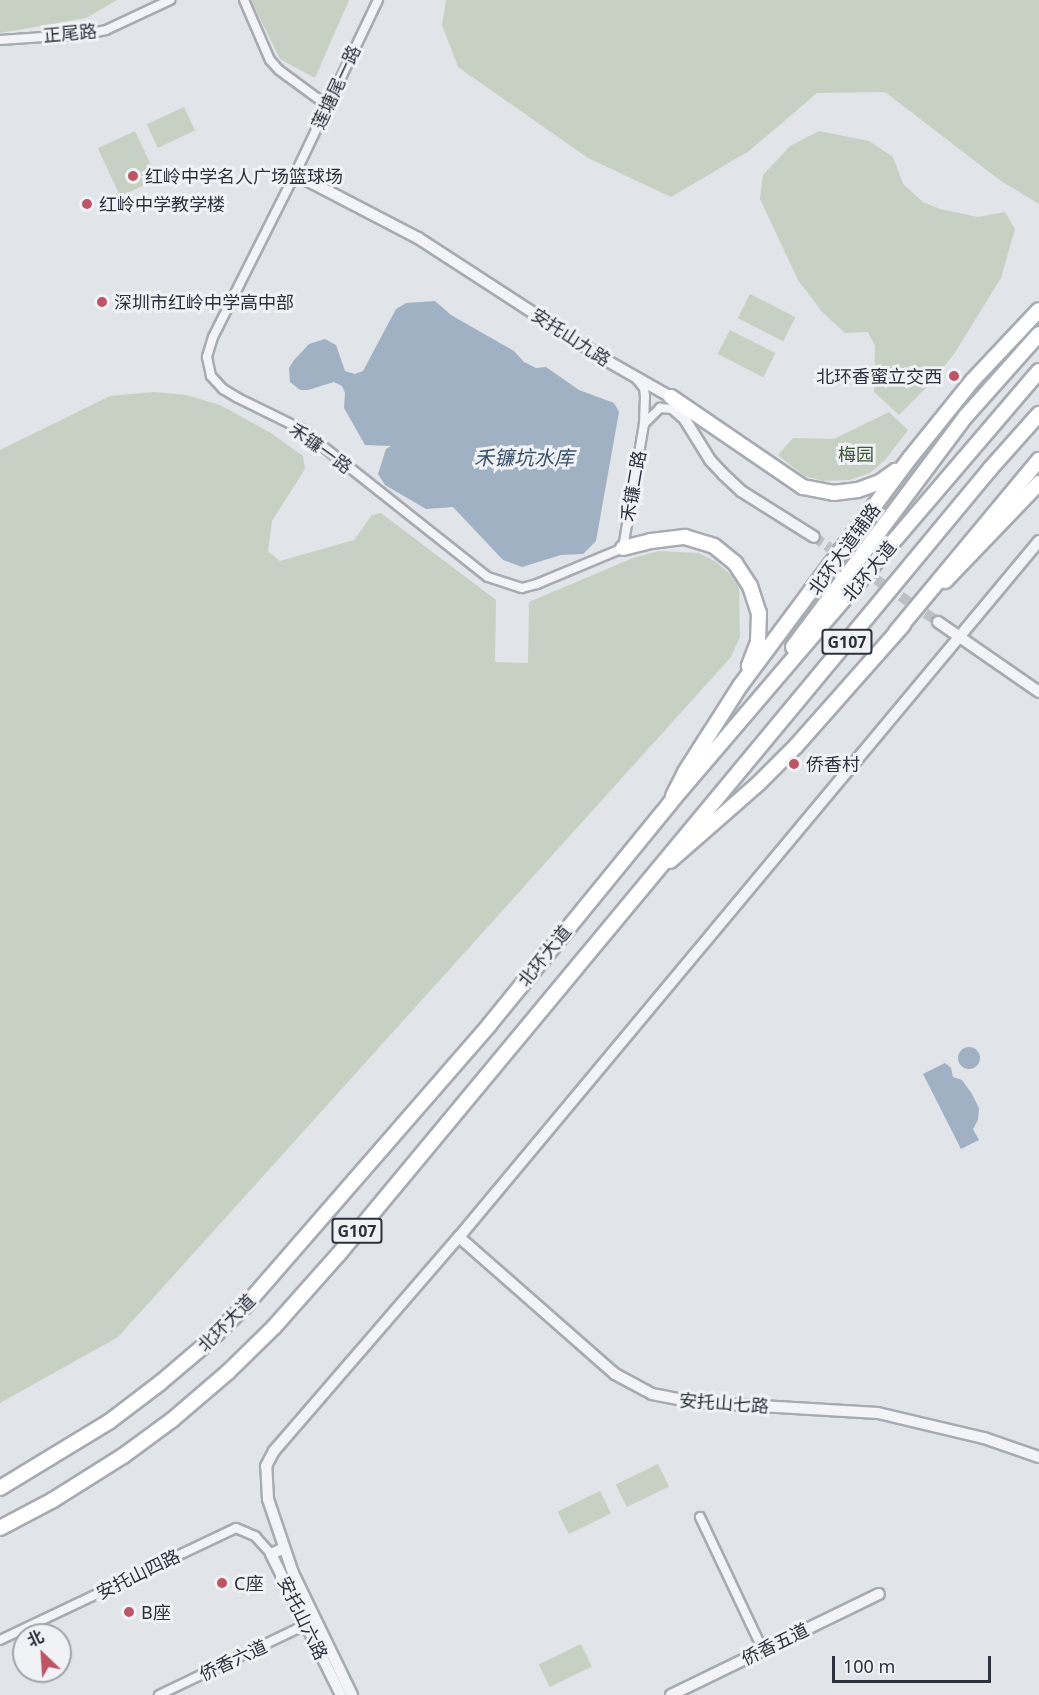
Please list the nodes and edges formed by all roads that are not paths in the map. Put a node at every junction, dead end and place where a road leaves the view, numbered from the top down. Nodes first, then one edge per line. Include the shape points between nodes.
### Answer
1 (170, 0) edge
2 (244, 0) edge
3 (378, 0) edge
4 (0, 40) edge
5 (328, 106) junction
6 (295, 174) junction
7 (1039, 310) edge
8 (1039, 334) edge
9 (1039, 371) edge
10 (636, 378) junction
11 (671, 397) junction
12 (1039, 414) edge
13 (688, 423) junction
14 (644, 424) junction
15 (910, 458) junction
16 (1039, 460) edge
17 (1039, 483) edge
18 (814, 537) tunnel mouth
19 (1039, 542) edge
20 (623, 548) junction
21 (938, 622) tunnel mouth
22 (896, 632) junction
23 (958, 636) junction
24 (740, 686) junction
25 (1039, 692) edge
26 (754, 703) junction
27 (670, 803) junction
28 (658, 872) junction
29 (459, 1237) junction
30 (1039, 1457) edge
31 (0, 1488) edge
32 (700, 1517) dead end
33 (0, 1528) edge
34 (284, 1548) junction
35 (271, 1554) junction
36 (879, 1593) dead end
37 (307, 1624) junction
38 (0, 1640) edge
39 (763, 1650) junction
40 (159, 1695) edge
41 (341, 1695) edge
42 (352, 1695) edge
43 (671, 1695) edge

1 - 4 street, 正尾路 via 106,30
2 - 5 street via 270,60
3 - 5 street, 莲塘尾一路
5 - 6 street, 莲塘尾一路
6 - 10 street, 安托山九路 via 418,238
6 - 20 street, 禾镰一路 via 213,337 207,357 216,383 301,429 499,582 522,588 537,585
7 - 15 main road, 北环大道辅路 via 973,380
8 - 26 main road via 966,416 832,592
9 - 26 main road, 北环大道 / G107
10 - 11 street, 安托山九路
10 - 14 street, 禾镰二路 via 644,388
11 - 13 street, 安托山九路
11 - 15 main road via 786,477 815,490 847,492 871,487
12 - 28 main road, 北环大道 / G107
13 - 14 street, 禾镰二路 via 666,408 654,411
13 - 18 street, 安托山九路 via 710,460 741,491
14 - 20 street, 禾镰二路
15 - 24 main road, 北环大道辅路
16 - 22 main road
17 - 22 main road
19 - 23 street
20 - 24 main road via 651,540 686,537 714,546 735,563 750,586 759,613 757,650
21 - 23 street
22 - 28 main road via 796,746
23 - 25 street
23 - 29 street
24 - 27 main road, 北环大道辅路 via 685,772
26 - 27 main road, 北环大道 / G107
27 - 31 main road, 北环大道 / G107 via 490,1024 246,1305 207,1343 110,1421
28 - 33 main road, 北环大道 / G107 via 274,1328 156,1432 53,1500
29 - 30 street, 安托山七路 via 615,1374 652,1394 694,1402 878,1413 984,1438
29 - 34 street, 安托山六路 via 274,1450 265,1477
32 - 39 street
34 - 35 street, 安托山六路
34 - 42 street, 安托山六路 via 292,1574
35 - 37 street, 安托山六路
35 - 38 street, 安托山四路 via 255,1536 236,1528
36 - 39 street, 侨香五道
37 - 40 street, 侨香六道
37 - 41 street, 安托山六路
39 - 43 street, 侨香五道

